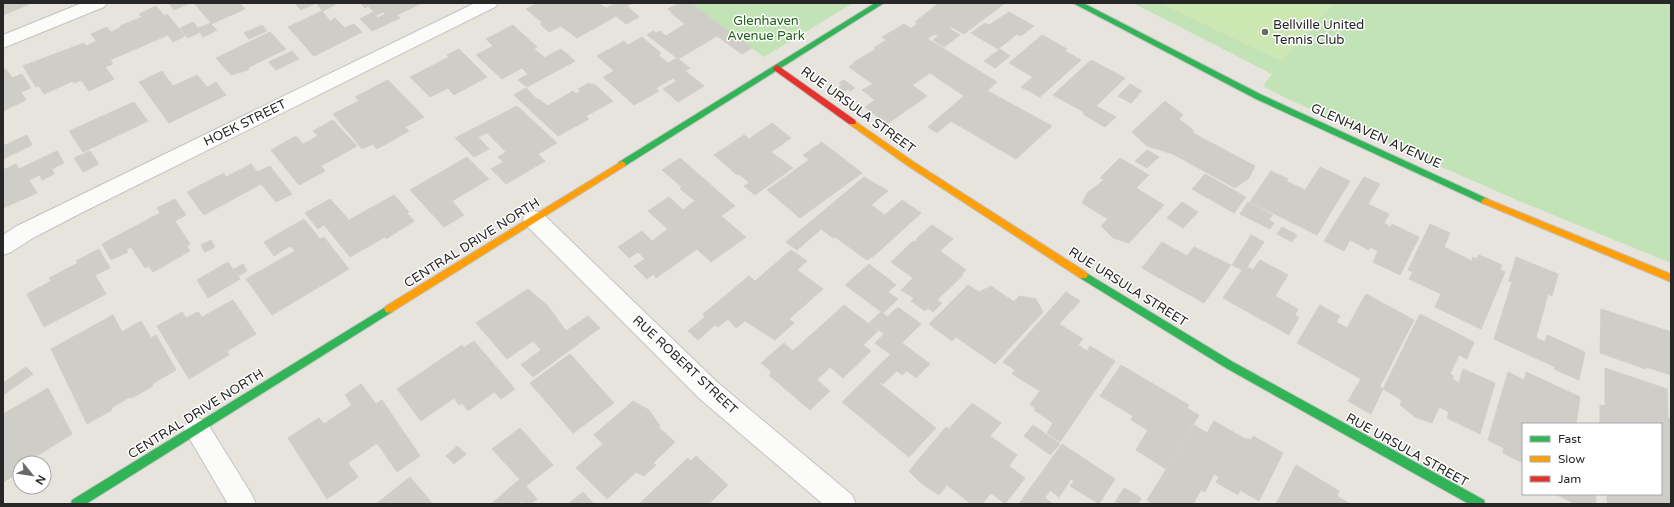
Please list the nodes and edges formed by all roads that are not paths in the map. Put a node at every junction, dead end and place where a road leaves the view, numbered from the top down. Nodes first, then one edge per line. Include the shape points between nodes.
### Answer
1 (98, 3) edge
2 (489, 3) edge
3 (880, 3) edge
4 (1077, 3) edge
5 (3, 42) edge
6 (777, 68) junction
7 (534, 219) junction
8 (3, 246) edge
9 (1671, 278) edge
10 (196, 429) junction
11 (76, 504) edge
12 (243, 504) edge
13 (843, 504) edge
14 (1480, 504) edge

1 - 5 street
2 - 8 street, HOEK STREET via 74,206
3 - 6 street, CENTRAL DRIVE NORTH
4 - 9 street, GLENHAVEN AVENUE via 1266,101 1510,212
6 - 7 street, CENTRAL DRIVE NORTH
6 - 14 street, RUE URSULA STREET via 911,164 1128,304 1333,424
7 - 10 street, CENTRAL DRIVE NORTH
7 - 13 street, RUE ROBERT STREET via 709,391
10 - 11 street, CENTRAL DRIVE NORTH
10 - 12 street

